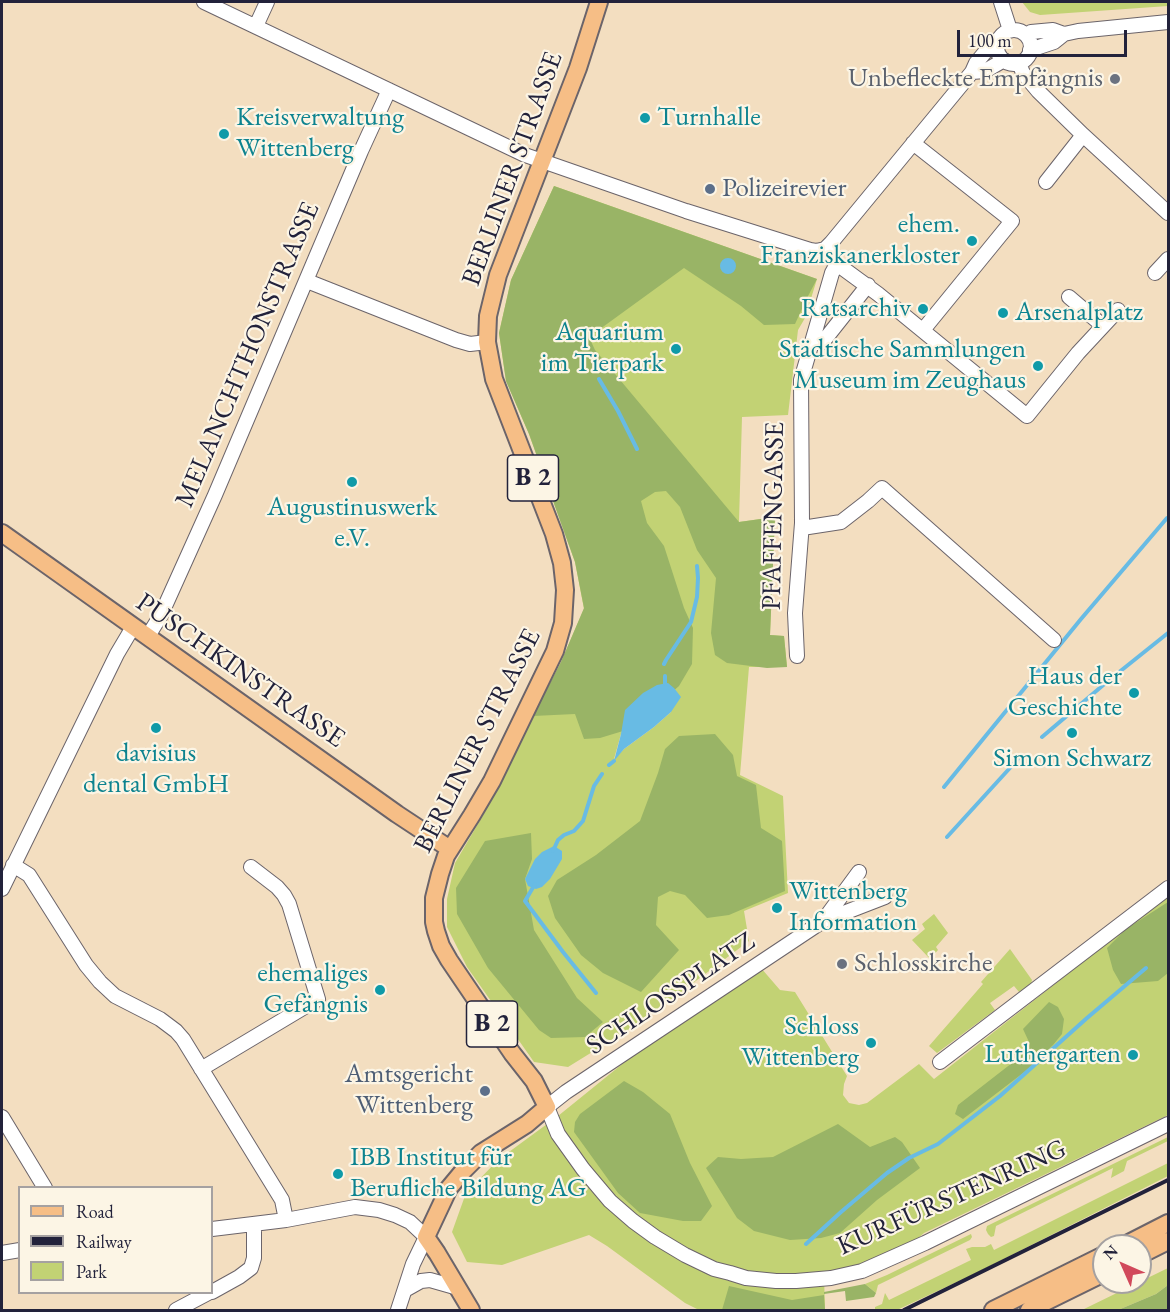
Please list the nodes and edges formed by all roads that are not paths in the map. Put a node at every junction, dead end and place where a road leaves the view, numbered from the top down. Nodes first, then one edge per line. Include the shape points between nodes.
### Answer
1 (204, 2) edge
2 (267, 2) edge
3 (599, 2) edge
4 (1001, 2) edge
5 (1168, 22) edge
6 (256, 26) junction
7 (1010, 30) junction
8 (1064, 34) junction
9 (1027, 36) junction
10 (998, 43) junction
11 (1030, 51) junction
12 (1004, 60) junction
13 (1019, 63) junction
14 (972, 72) junction
15 (389, 90) junction
16 (1083, 135) junction
17 (913, 143) junction
18 (541, 161) junction
19 (1046, 182) dead end
20 (1168, 213) edge
21 (825, 249) junction
22 (1168, 259) edge
23 (837, 264) junction
24 (1155, 273) dead end
25 (307, 281) junction
26 (868, 285) junction
27 (1069, 297) dead end
28 (1118, 310) dead end
29 (1103, 326) junction
30 (923, 330) junction
31 (487, 342) junction
32 (812, 343) junction
33 (802, 528) junction
34 (2, 533) edge
35 (140, 631) junction
36 (1054, 640) dead end
37 (797, 656) dead end
38 (450, 849) junction
39 (13, 865) junction
40 (251, 867) dead end
41 (859, 872) dead end
42 (1168, 888) edge
43 (2, 889) edge
44 (885, 897) dead end
45 (823, 921) junction
46 (940, 1062) dead end
47 (201, 1069) junction
48 (547, 1107) junction
49 (2, 1117) edge
50 (1168, 1124) edge
51 (44, 1186) edge
52 (286, 1220) junction
53 (1168, 1223) edge
54 (254, 1224) junction
55 (213, 1229) edge
56 (1146, 1234) edge
57 (426, 1237) junction
58 (1168, 1241) edge
59 (1152, 1249) edge
60 (18, 1251) edge
61 (2, 1252) edge
62 (1092, 1261) edge
63 (1092, 1279) edge
64 (458, 1288) junction
65 (405, 1290) junction
66 (213, 1291) edge
67 (207, 1294) edge
68 (176, 1311) edge
69 (398, 1311) edge
70 (471, 1311) edge
71 (993, 1311) edge
72 (1029, 1311) edge

1 - 6 street
2 - 6 street
3 - 18 main road, BERLINER STRASSE / B 2
4 - 7 street
5 - 8 street
6 - 15 street
7 - 9 street
7 - 10 street
8 - 9 street via 1053,30
8 - 11 street
9 - 11 street
10 - 12 street
10 - 14 street via 991,45
11 - 13 street
12 - 13 street
12 - 14 street via 985,71
13 - 16 street via 1029,82
14 - 17 street
15 - 18 street
15 - 25 street, MELANCHTHONSTRASSE
16 - 19 street
16 - 20 street
17 - 21 street
17 - 30 street via 1012,221
18 - 21 street via 810,250
18 - 31 main road, BERLINER STRASSE / B 2 via 498,275
21 - 23 street
22 - 24 street
23 - 26 street
23 - 32 street, PFAFFENGASSE
25 - 31 street via 456,340 470,344
25 - 35 street, MELANCHTHONSTRASSE via 161,615
26 - 30 street
26 - 32 street via 826,338
27 - 29 street
28 - 29 street
29 - 30 street via 1027,416
31 - 38 main road, BERLINER STRASSE / B 2 via 494,380 558,548 565,610 547,669 492,781
32 - 33 street, PFAFFENGASSE via 801,380
33 - 36 street via 842,522 882,488
33 - 37 street, PFAFFENGASSE via 795,613
34 - 35 main road, PUSCHKINSTRASSE
35 - 38 main road, PUSCHKINSTRASSE
35 - 39 street, MELANCHTHONSTRASSE via 122,644
38 - 48 main road, BERLINER STRASSE / B 2 via 434,898 437,937 534,1081
39 - 43 street, MELANCHTHONSTRASSE
39 - 47 street via 29,875 100,982 116,996 153,1014 176,1031
40 - 47 street via 277,887 289,904 318,999
41 - 45 street, SCHLOSSPLATZ
42 - 46 street
44 - 45 street, SCHLOSSPLATZ
45 - 48 street, SCHLOSSPLATZ
47 - 52 street via 282,1200
48 - 50 street, KURFÜRSTENRING via 554,1126 600,1190 655,1237 714,1269 762,1280 796,1281 848,1274 876,1265
48 - 57 main road via 481,1153 464,1170 449,1188
49 - 51 street
52 - 54 street
52 - 57 street via 344,1208 367,1208 410,1222
53 - 56 main road
54 - 55 street
54 - 66 street via 251,1268
57 - 64 main road
57 - 65 street
58 - 59 main road
60 - 61 street
62 - 71 main road
63 - 72 main road
64 - 65 street via 430,1280
64 - 70 main road
65 - 69 street
67 - 68 street

